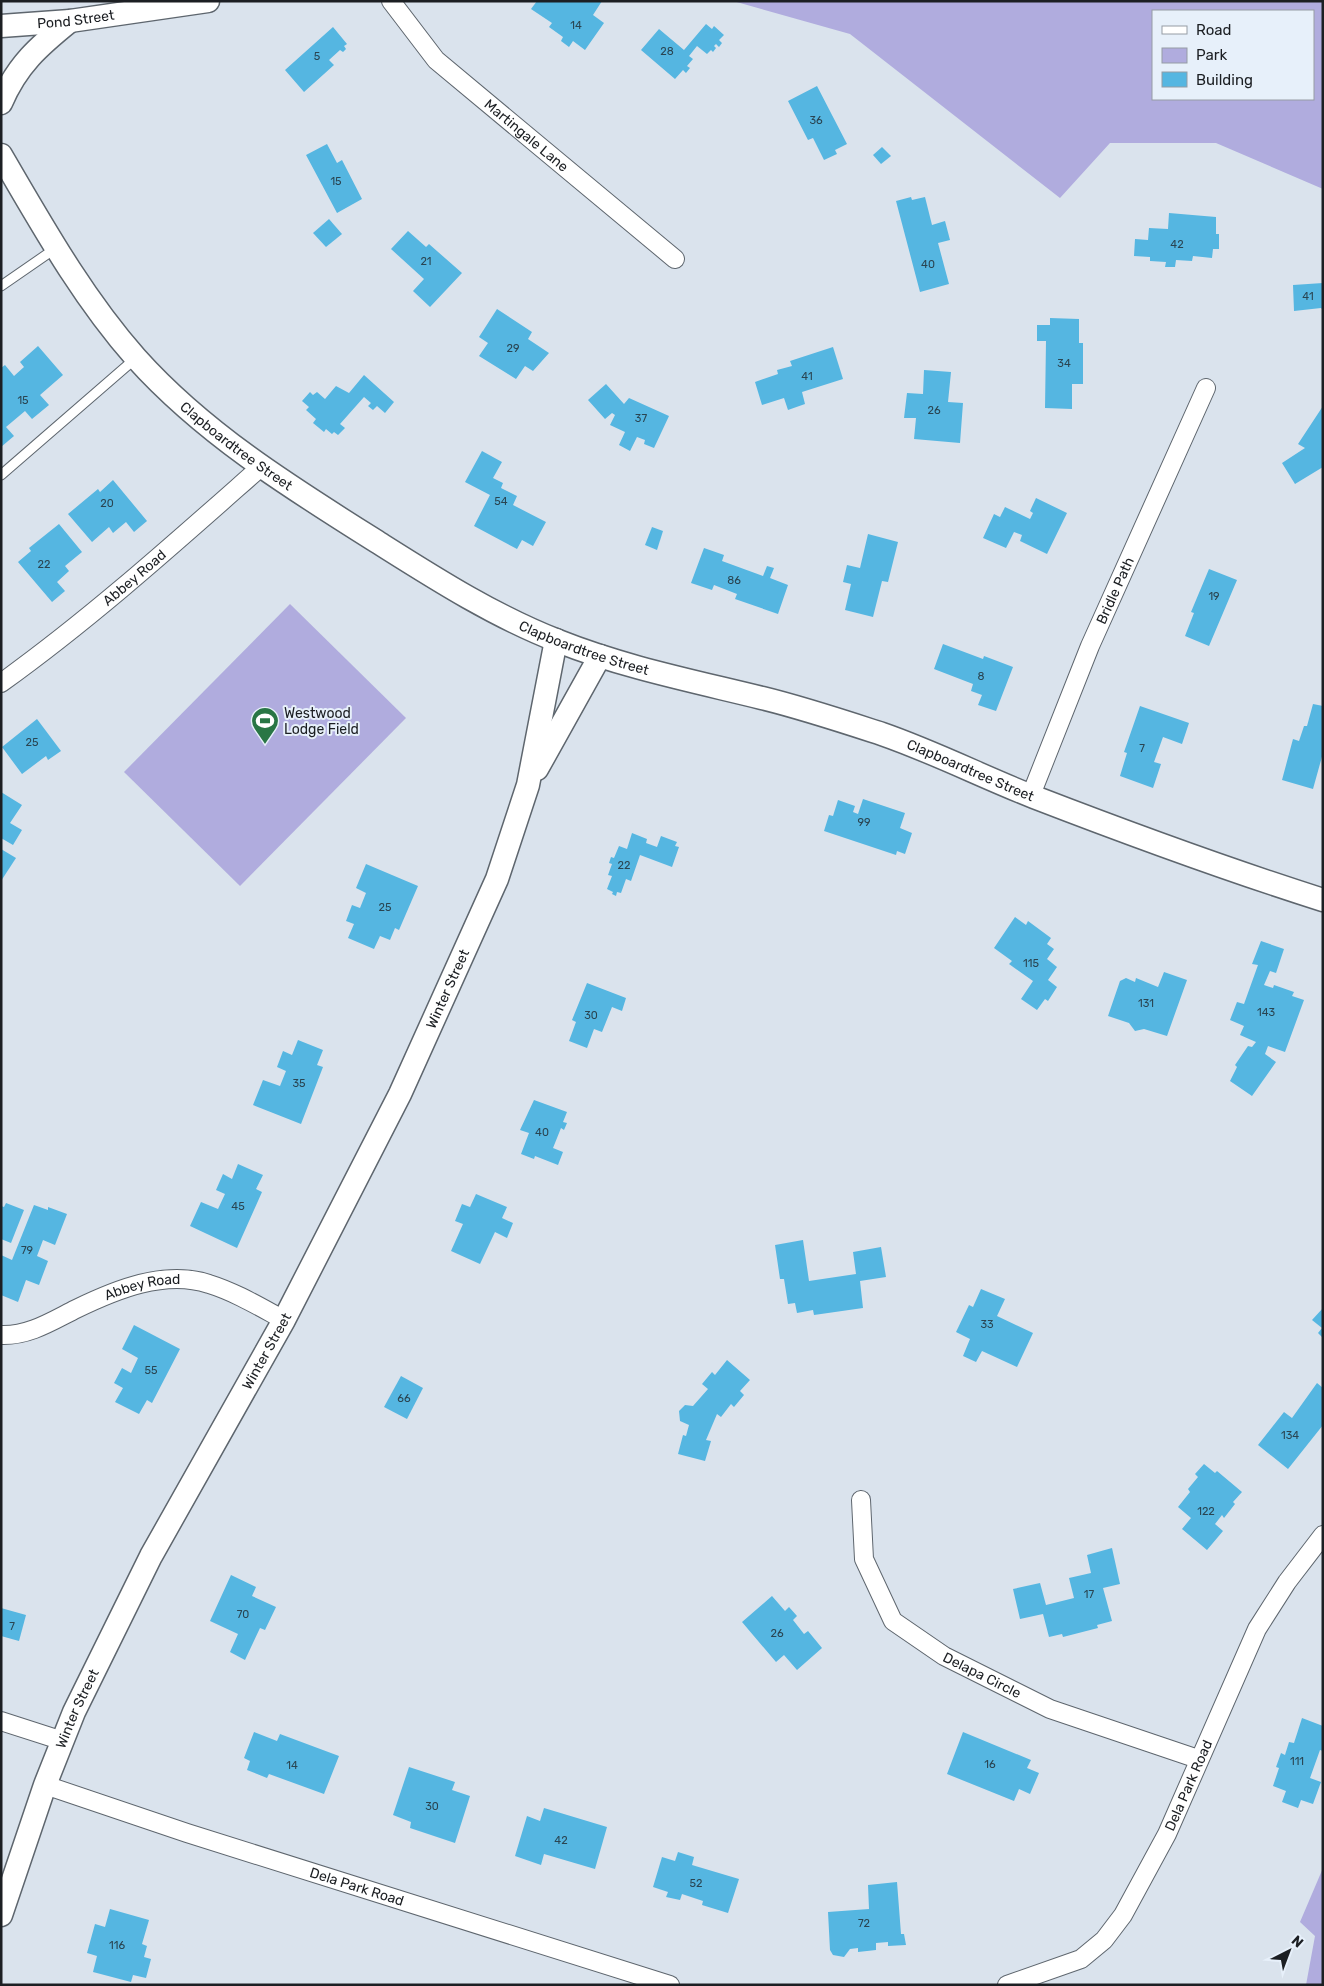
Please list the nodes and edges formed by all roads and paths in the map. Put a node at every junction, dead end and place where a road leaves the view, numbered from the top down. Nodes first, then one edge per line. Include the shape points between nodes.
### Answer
1 (208, 1) edge
2 (391, 1) edge
3 (70, 21) junction
4 (1, 26) edge
5 (1, 103) edge
6 (1, 155) edge
7 (56, 248) junction
8 (675, 259) dead end
9 (1, 286) edge
10 (136, 358) junction
11 (1206, 388) dead end
12 (262, 466) junction
13 (1, 475) edge
14 (556, 640) junction
15 (600, 656) junction
16 (1, 683) edge
17 (528, 785) junction
18 (1031, 795) junction
19 (1323, 900) edge
20 (284, 1320) junction
21 (1, 1335) edge
22 (861, 1500) dead end
23 (1323, 1535) edge
24 (1, 1721) edge
25 (63, 1741) junction
26 (1198, 1759) junction
27 (45, 1785) junction
28 (1, 1916) edge
29 (670, 1985) edge
30 (1007, 1985) edge

1 - 3 street, Pond Street
2 - 8 street, Martingale Lane via 436,60
3 - 4 street, Pond Street
3 - 5 street via 38,46 24,62
6 - 7 street, Clapboardtree Street
7 - 9 lane
7 - 10 street, Clapboardtree Street via 94,306
10 - 12 street, Clapboardtree Street via 209,426
10 - 13 lane
11 - 18 street, Bridle Path via 1090,646
12 - 14 street, Clapboardtree Street via 458,592
12 - 16 street, Abbey Road via 176,544 61,640
14 - 15 street, Clapboardtree Street
14 - 17 street, Winter Street
15 - 17 street, Winter Street
15 - 18 street, Clapboardtree Street via 820,713 909,744
17 - 20 street, Winter Street via 497,879 400,1094
18 - 19 street, Clapboardtree Street via 1208,862
20 - 21 street, Abbey Road via 207,1283 175,1279 138,1283 105,1294 42,1327 14,1336
20 - 25 street, Winter Street via 151,1556 74,1712
22 - 26 street, Delapa Circle via 864,1558 893,1621 944,1656 1050,1709
23 - 26 street, Dela Park Road via 1257,1629
24 - 25 street
25 - 27 street, Winter Street
26 - 30 street, Dela Park Road via 1167,1834 1123,1915 1104,1940 1081,1959
27 - 28 street, Winter Street
27 - 29 street, Dela Park Road via 186,1833

